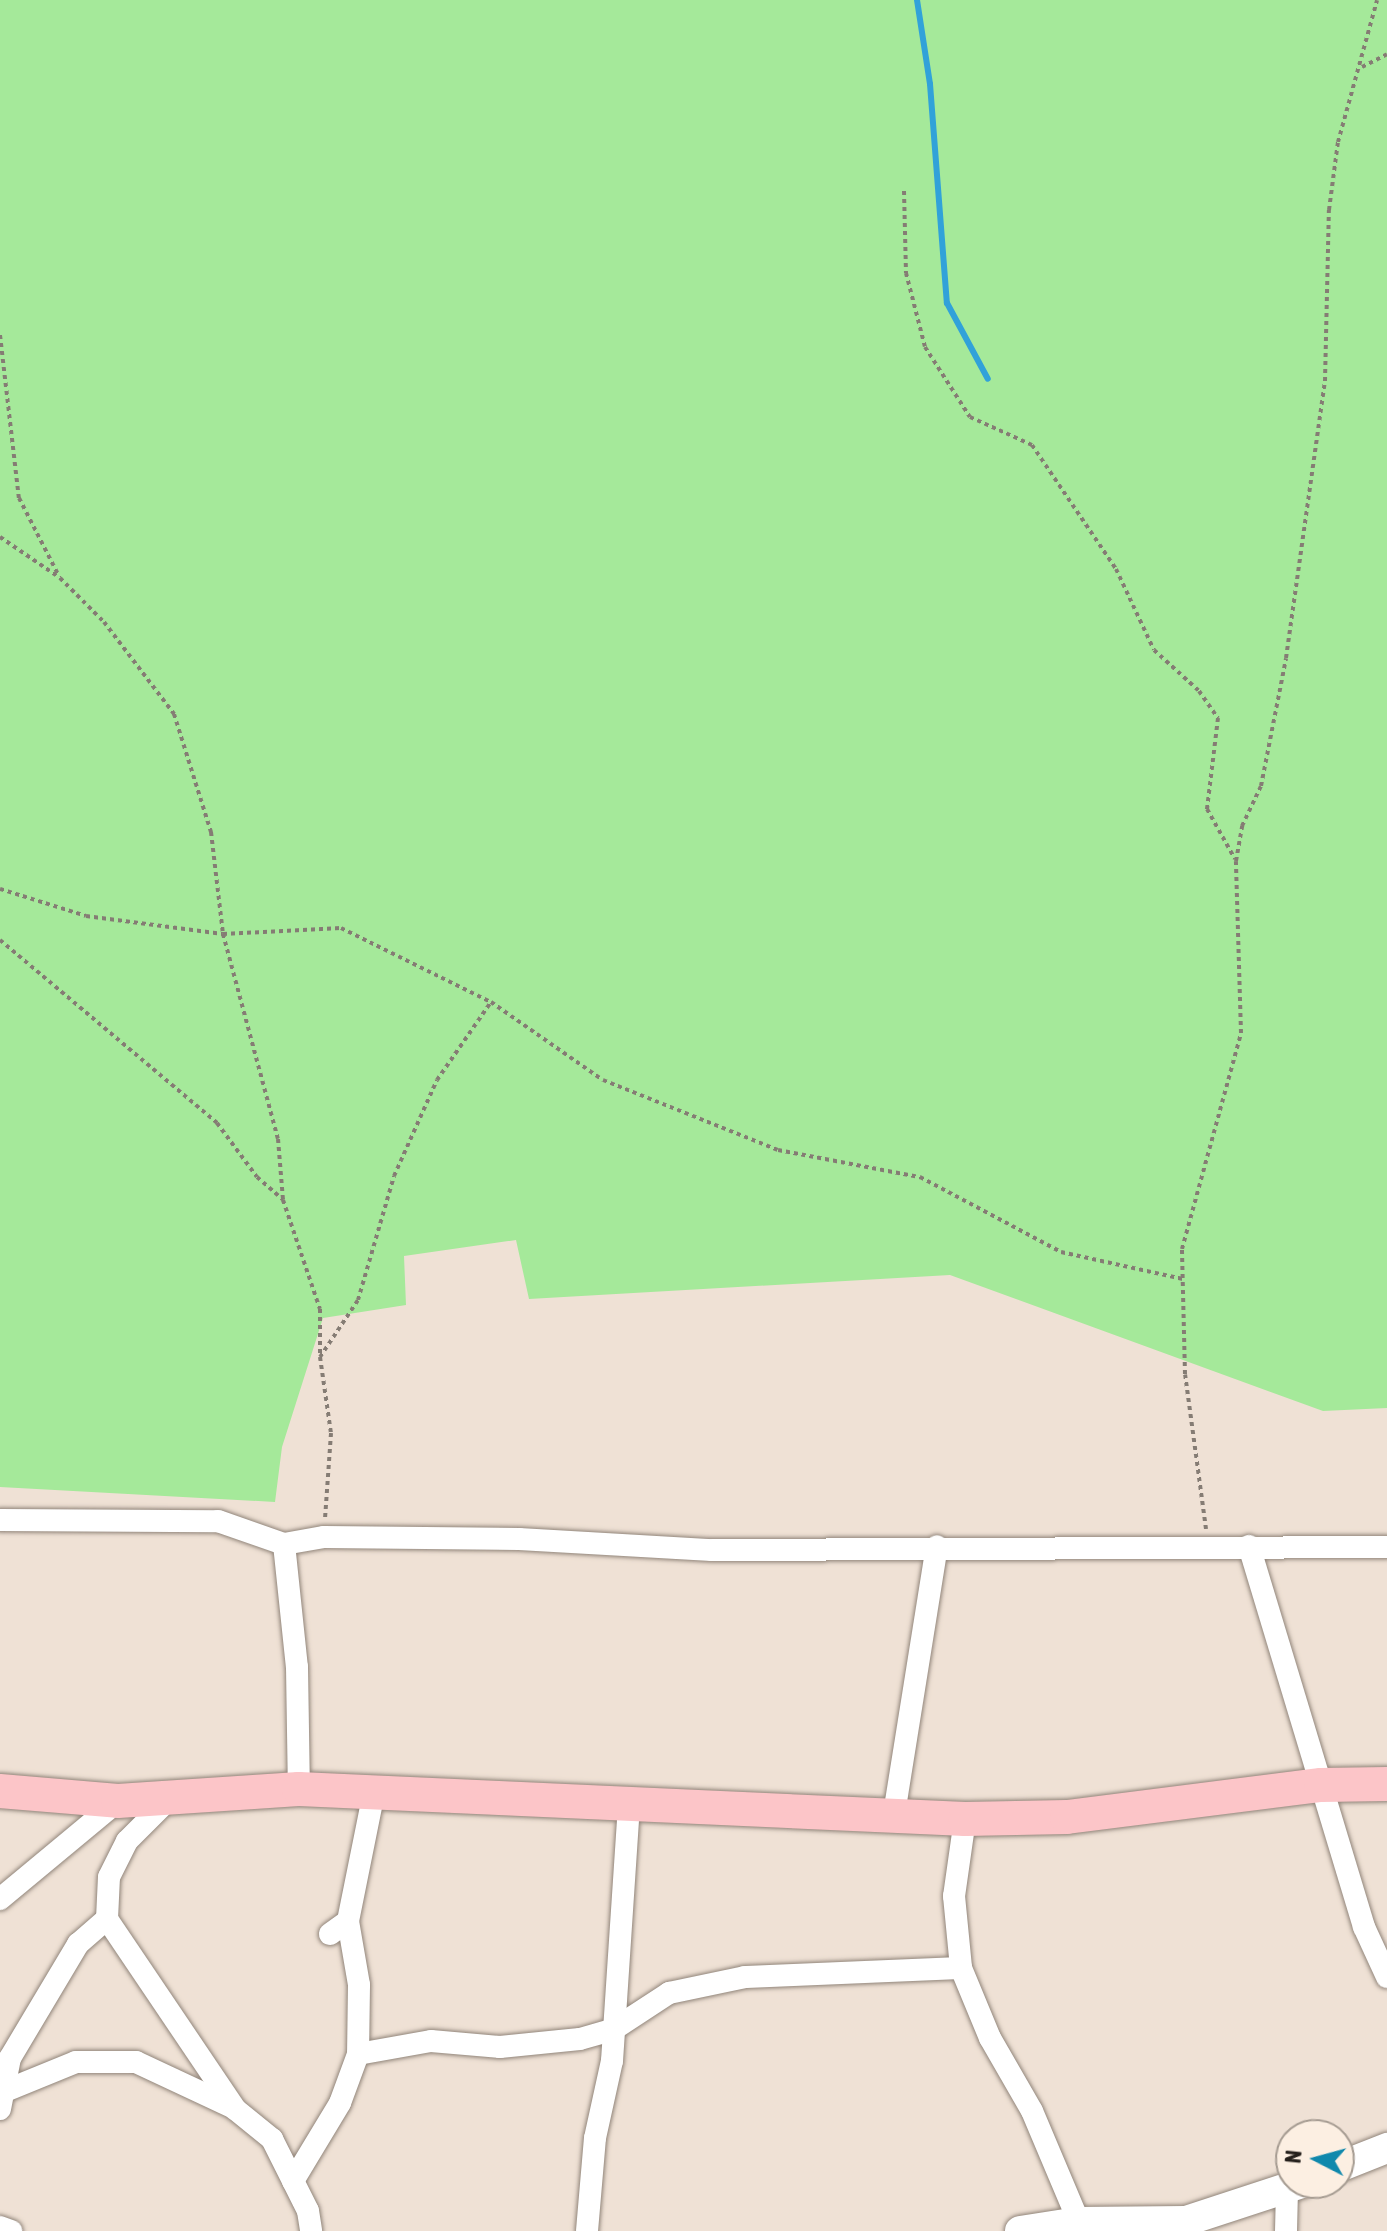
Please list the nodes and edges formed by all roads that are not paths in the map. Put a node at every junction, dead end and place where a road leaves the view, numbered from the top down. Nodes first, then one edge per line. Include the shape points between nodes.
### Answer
1 (0, 1520) edge
2 (284, 1544) junction
3 (937, 1546) junction
4 (1249, 1546) junction
5 (1387, 1547) edge
6 (1387, 1784) edge
7 (1321, 1785) junction
8 (299, 1789) junction
9 (0, 1791) edge
10 (374, 1792) junction
11 (171, 1797) junction
12 (118, 1801) junction
13 (629, 1802) junction
14 (894, 1814) junction
15 (965, 1819) junction
16 (0, 1899) edge
17 (107, 1919) junction
18 (961, 1968) junction
19 (1387, 1977) edge
20 (614, 2029) junction
21 (358, 2054) junction
22 (1, 2098) edge
23 (235, 2109) junction
24 (1387, 2148) edge
25 (1355, 2161) edge
26 (293, 2181) junction
27 (1275, 2192) edge
28 (1292, 2199) edge
29 (1079, 2222) junction
30 (0, 2227) edge
31 (11, 2231) edge
32 (311, 2231) edge
33 (587, 2231) edge
34 (1020, 2231) edge
35 (1286, 2231) edge

1 - 2 street via 218,1521
2 - 3 street via 324,1537 519,1539 697,1550
2 - 8 street via 297,1667
3 - 4 street
3 - 14 street
4 - 5 street
4 - 7 street
6 - 7 main road
7 - 15 main road via 1067,1817
7 - 19 street via 1364,1927
8 - 10 main road
8 - 11 main road
9 - 12 main road
10 - 13 main road
10 - 21 street via 339,1927 359,1985
11 - 12 main road
11 - 17 street via 127,1841 109,1877
12 - 16 street
13 - 14 main road
13 - 20 street
14 - 15 main road
15 - 18 street via 954,1896
17 - 22 street via 78,1944 10,2058
17 - 23 street
18 - 20 street via 745,1977 669,1993
18 - 29 street via 990,2038 1032,2111
20 - 21 street via 580,2039 500,2047 431,2041
20 - 33 street via 595,2138
21 - 26 street via 340,2103
22 - 23 street via 76,2062 136,2062
23 - 26 street via 272,2139
24 - 25 street
26 - 32 street
27 - 29 street via 1186,2221
28 - 35 street
29 - 34 street
30 - 31 street

